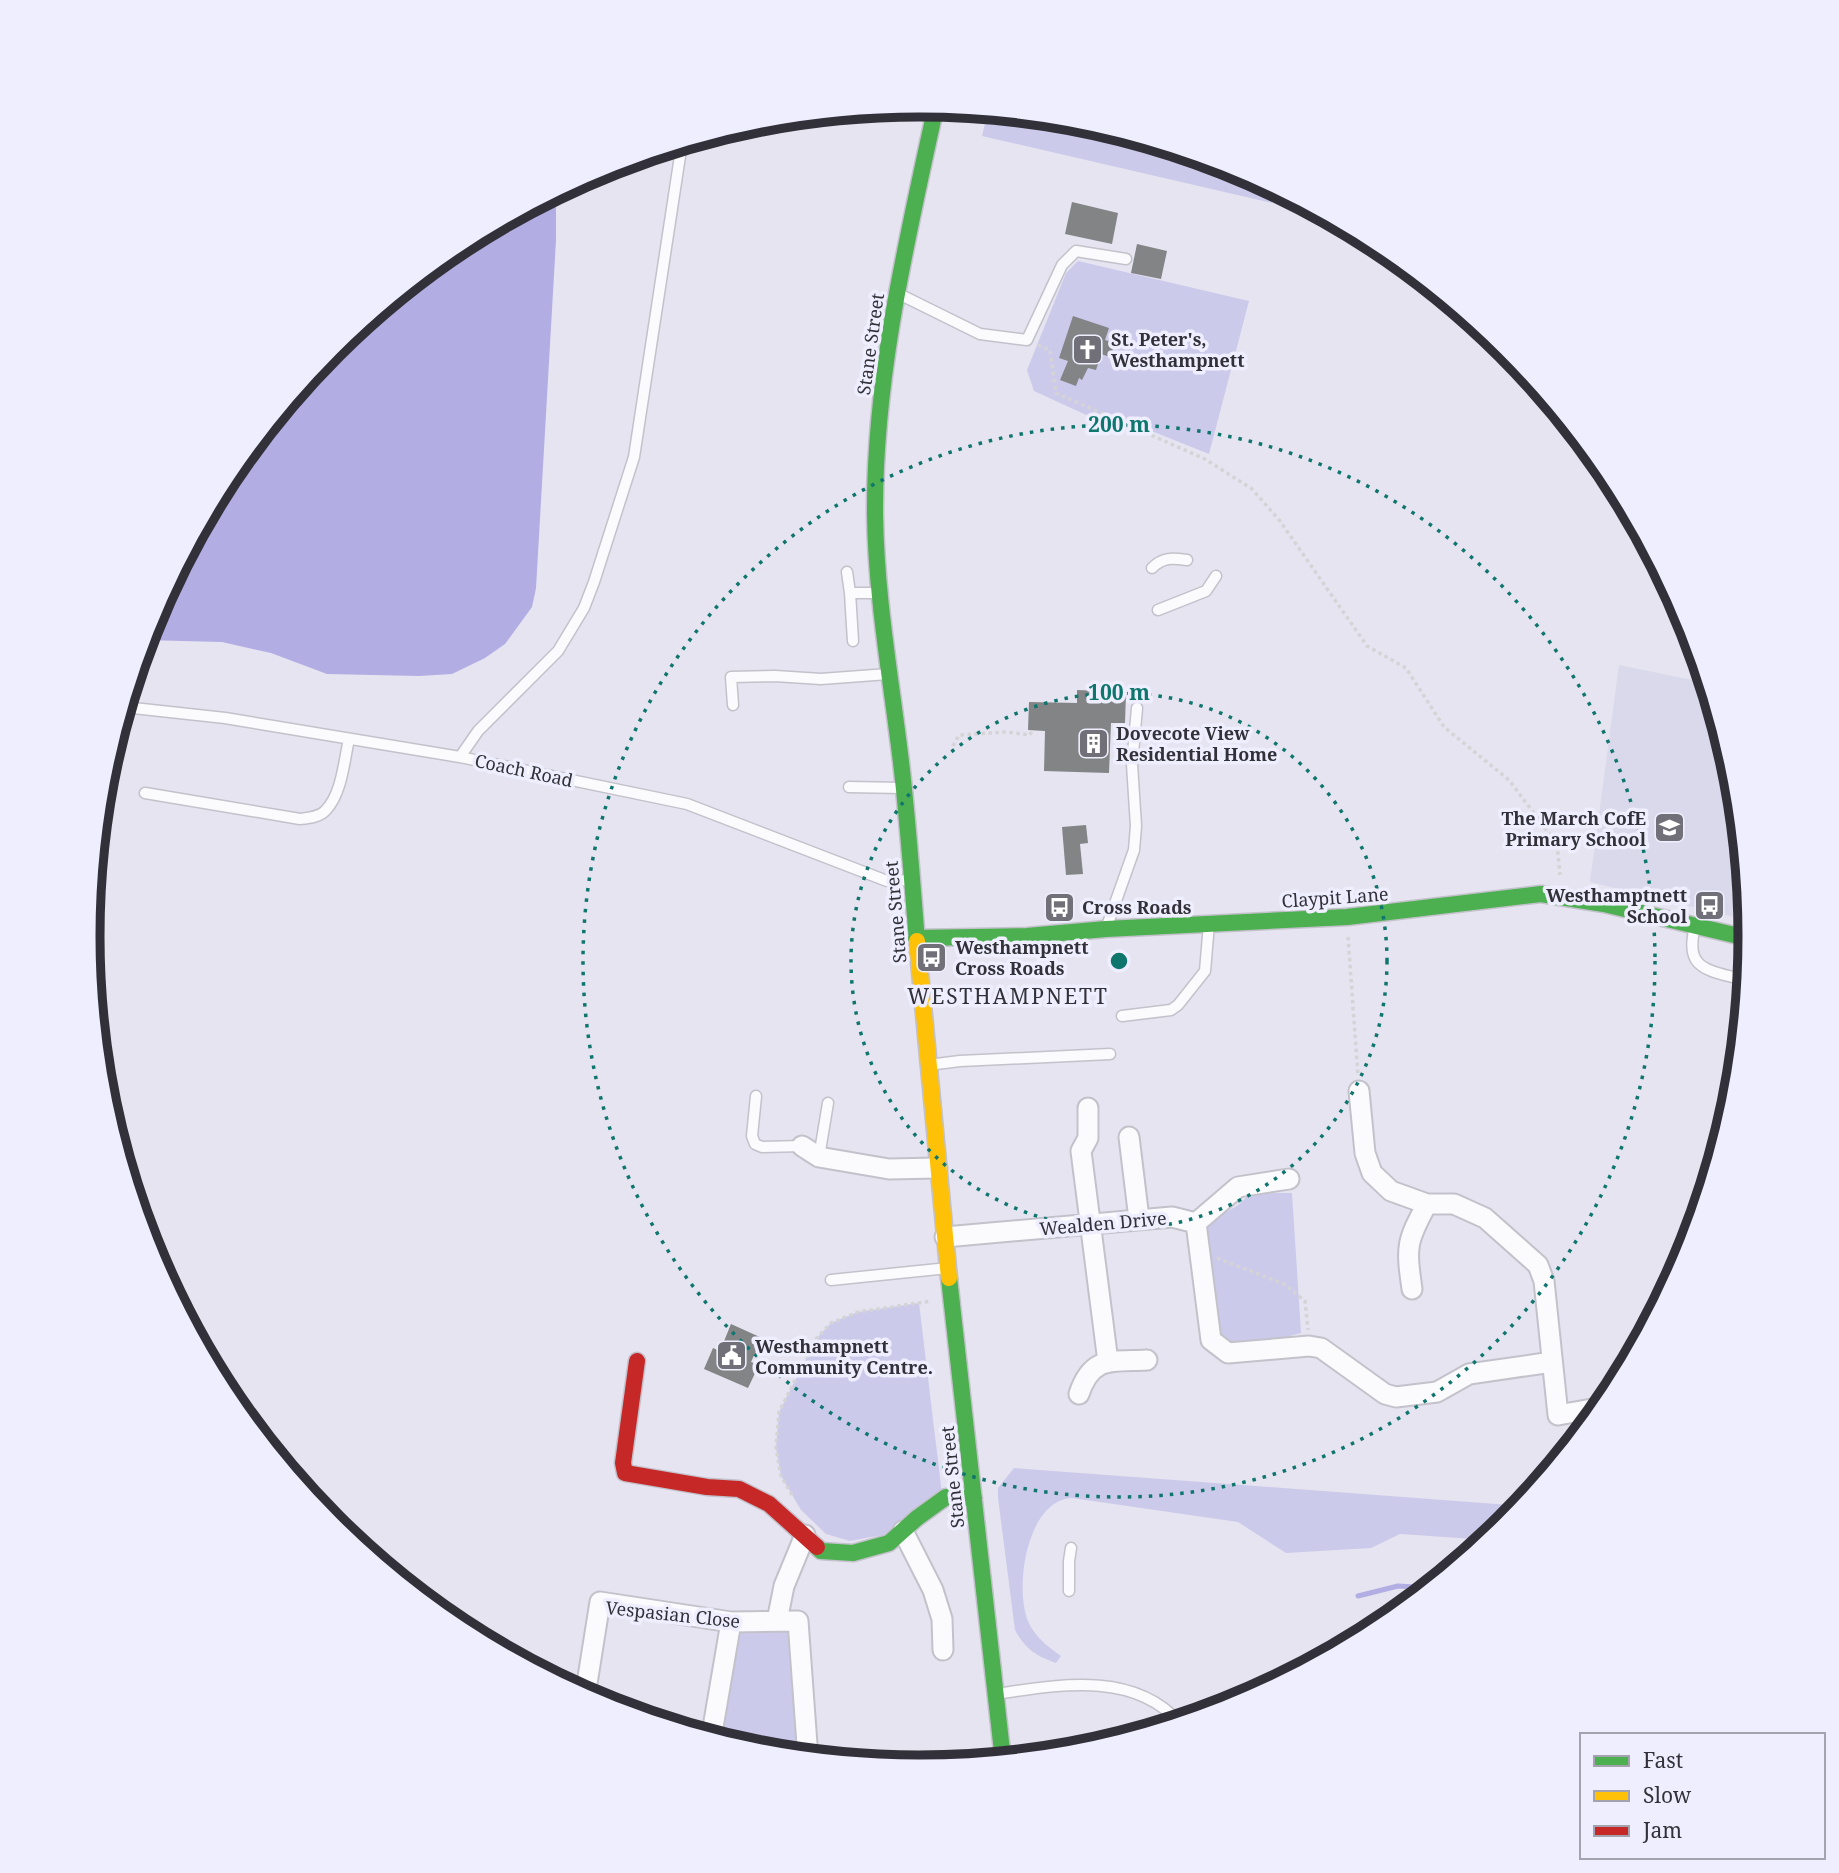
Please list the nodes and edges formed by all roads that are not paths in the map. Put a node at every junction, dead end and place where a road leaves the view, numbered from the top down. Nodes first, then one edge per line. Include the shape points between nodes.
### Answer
1 (934, 118) edge
2 (681, 153) edge
3 (1126, 259) dead end
4 (896, 292) junction
5 (1187, 560) dead end
6 (1152, 568) dead end
7 (847, 572) dead end
8 (1216, 576) dead end
9 (850, 593) junction
10 (879, 593) junction
11 (1158, 610) dead end
12 (853, 641) dead end
13 (889, 674) junction
14 (733, 705) dead end
15 (1137, 708) dead end
16 (132, 709) edge
17 (349, 739) junction
18 (460, 757) junction
19 (849, 787) dead end
20 (903, 788) junction
21 (145, 793) dead end
22 (912, 880) junction
23 (1209, 924) junction
24 (1695, 926) junction
25 (1106, 929) junction
26 (1739, 936) edge
27 (916, 938) junction
28 (1737, 978) edge
29 (1122, 1016) dead end
30 (1110, 1054) dead end
31 (927, 1065) junction
32 (1359, 1091) road end
33 (757, 1096) dead end
34 (828, 1103) dead end
35 (1088, 1108) dead end
36 (1129, 1137) dead end
37 (810, 1151) junction
38 (937, 1168) junction
39 (1289, 1179) dead end
40 (1427, 1204) junction
41 (1139, 1219) junction
42 (1196, 1223) junction
43 (1090, 1224) junction
44 (945, 1237) junction
45 (948, 1268) junction
46 (831, 1280) dead end
47 (1412, 1289) dead end
48 (1147, 1360) dead end
49 (637, 1361) dead end
50 (1108, 1362) junction
51 (1552, 1363) junction
52 (1079, 1394) dead end
53 (1589, 1410) edge
54 (974, 1498) junction
55 (903, 1531) junction
56 (805, 1535) junction
57 (1071, 1548) dead end
58 (1069, 1591) dead end
59 (777, 1621) junction
60 (731, 1622) junction
61 (943, 1650) dead end
62 (587, 1685) edge
63 (995, 1694) junction
64 (1172, 1716) edge
65 (713, 1729) edge
66 (807, 1748) edge
67 (1002, 1751) edge

1 - 4 street, Stane Street
2 - 18 lane via 634,457 591,591 558,651 478,731
3 - 4 lane via 1076,251 1062,265 1027,340 980,334
4 - 10 street, Stane Street via 876,467
5 - 6 lane via 1167,558
7 - 9 lane
8 - 11 lane via 1206,591
9 - 10 lane
9 - 12 lane
10 - 13 street, Stane Street
13 - 14 lane via 821,679 731,677
13 - 20 street, Stane Street
15 - 25 lane via 1132,764 1134,850
16 - 17 lane, Coach Road via 225,718
17 - 18 lane, Coach Road
17 - 21 lane via 335,796 326,812 315,817 300,819
18 - 22 lane, Coach Road via 687,804 887,881
19 - 20 lane
20 - 22 street, Stane Street
22 - 27 street, Stane Street
23 - 24 street, Claypit Lane via 1347,917 1541,894
23 - 25 street, Claypit Lane
23 - 29 lane via 1205,971 1178,1005 1171,1010
24 - 26 street, Claypit Lane
24 - 28 lane via 1692,957 1710,970
25 - 27 street, Claypit Lane
27 - 31 street, Stane Street
30 - 31 lane
31 - 38 street, Stane Street
32 - 40 street via 1365,1153 1372,1173 1391,1191
33 - 37 lane via 755,1144
34 - 37 lane
35 - 43 street via 1088,1138 1081,1151
36 - 41 street, Wealden Drive
37 - 38 street via 889,1169
38 - 44 street, Stane Street
39 - 42 street via 1238,1187
40 - 47 street via 1411,1233 1407,1255
40 - 51 street via 1454,1204 1485,1218 1538,1265 1544,1281
41 - 42 street, Wealden Drive via 1172,1217
41 - 43 street, Wealden Drive
42 - 51 street via 1211,1340 1228,1353 1321,1348 1385,1394 1396,1397 1437,1392 1469,1374
43 - 44 street, Wealden Drive
43 - 50 street
44 - 45 street, Stane Street
45 - 46 lane
45 - 54 street, Stane Street
48 - 50 street
49 - 56 street via 625,1474 739,1489 769,1504
50 - 52 street via 1094,1367 1084,1378
51 - 53 street via 1558,1415
54 - 55 street via 946,1497
54 - 63 street, Stane Street
55 - 56 street via 889,1543 853,1553 821,1550
55 - 61 street via 933,1590 942,1619
56 - 59 street via 784,1586
57 - 58 lane
59 - 60 street, Vespasian Close
59 - 66 street, Vespasian Close via 798,1621
60 - 62 street, Vespasian Close via 600,1602
60 - 65 street
63 - 64 lane via 1087,1684 1120,1688 1152,1700
63 - 67 street, Stane Street

